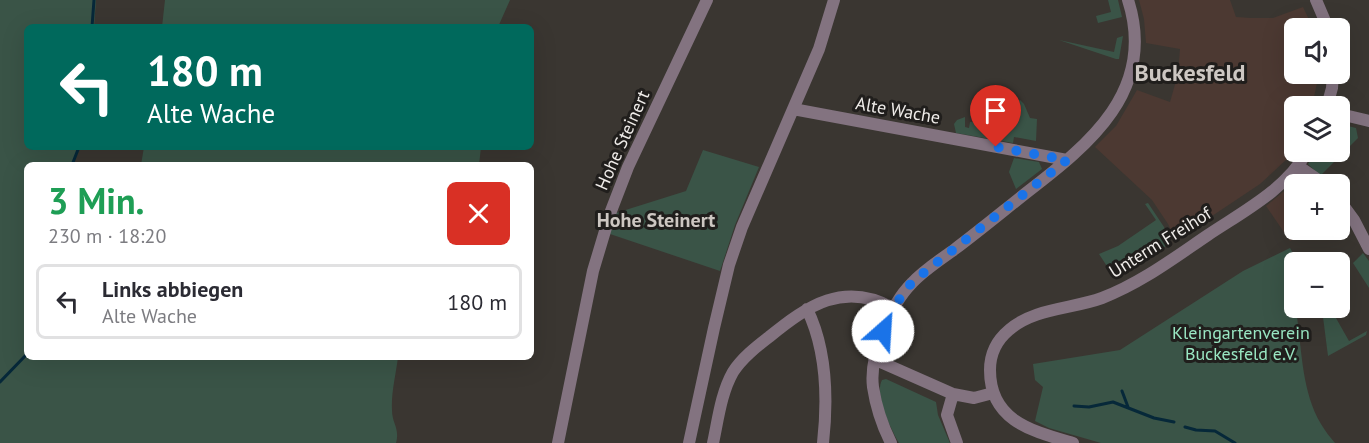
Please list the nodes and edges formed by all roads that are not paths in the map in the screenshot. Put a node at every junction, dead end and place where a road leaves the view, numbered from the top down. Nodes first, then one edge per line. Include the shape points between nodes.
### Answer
1 (707, 0) edge
2 (834, 0) edge
3 (1128, 0) edge
4 (1316, 0) edge
5 (1324, 18) edge
6 (794, 109) junction
7 (1350, 116) edge
8 (1369, 121) edge
9 (1067, 160) junction
10 (1301, 162) edge
11 (1298, 166) junction
12 (1310, 174) edge
13 (1350, 215) edge
14 (1369, 249) edge
15 (893, 308) junction
16 (807, 309) junction
17 (876, 360) junction
18 (993, 393) junction
19 (953, 394) junction
20 (558, 443) edge
21 (689, 443) edge
22 (713, 443) edge
23 (823, 443) edge
24 (891, 443) edge
25 (957, 443) edge
26 (1073, 443) edge

1 - 20 street, Hohe Steinert via 608,218 593,271
2 - 6 street via 822,42
3 - 9 street via 1134,43 1125,91 1104,125
4 - 5 street
6 - 9 street, Alte Wache
6 - 21 street via 729,266
7 - 8 street
9 - 15 street via 912,282
10 - 11 street, Unterm Freihof
11 - 12 street
11 - 18 street, Unterm Freihof via 1264,198 1151,274 1104,297 1031,316 1011,328 1000,339 991,360
13 - 14 street
15 - 16 street via 875,299 853,296
15 - 17 street
16 - 22 street via 754,348 733,372
16 - 23 street via 826,381
17 - 19 street
17 - 24 street via 873,388
18 - 19 street via 974,398
18 - 26 street via 999,407 1014,421
19 - 25 street via 948,415

